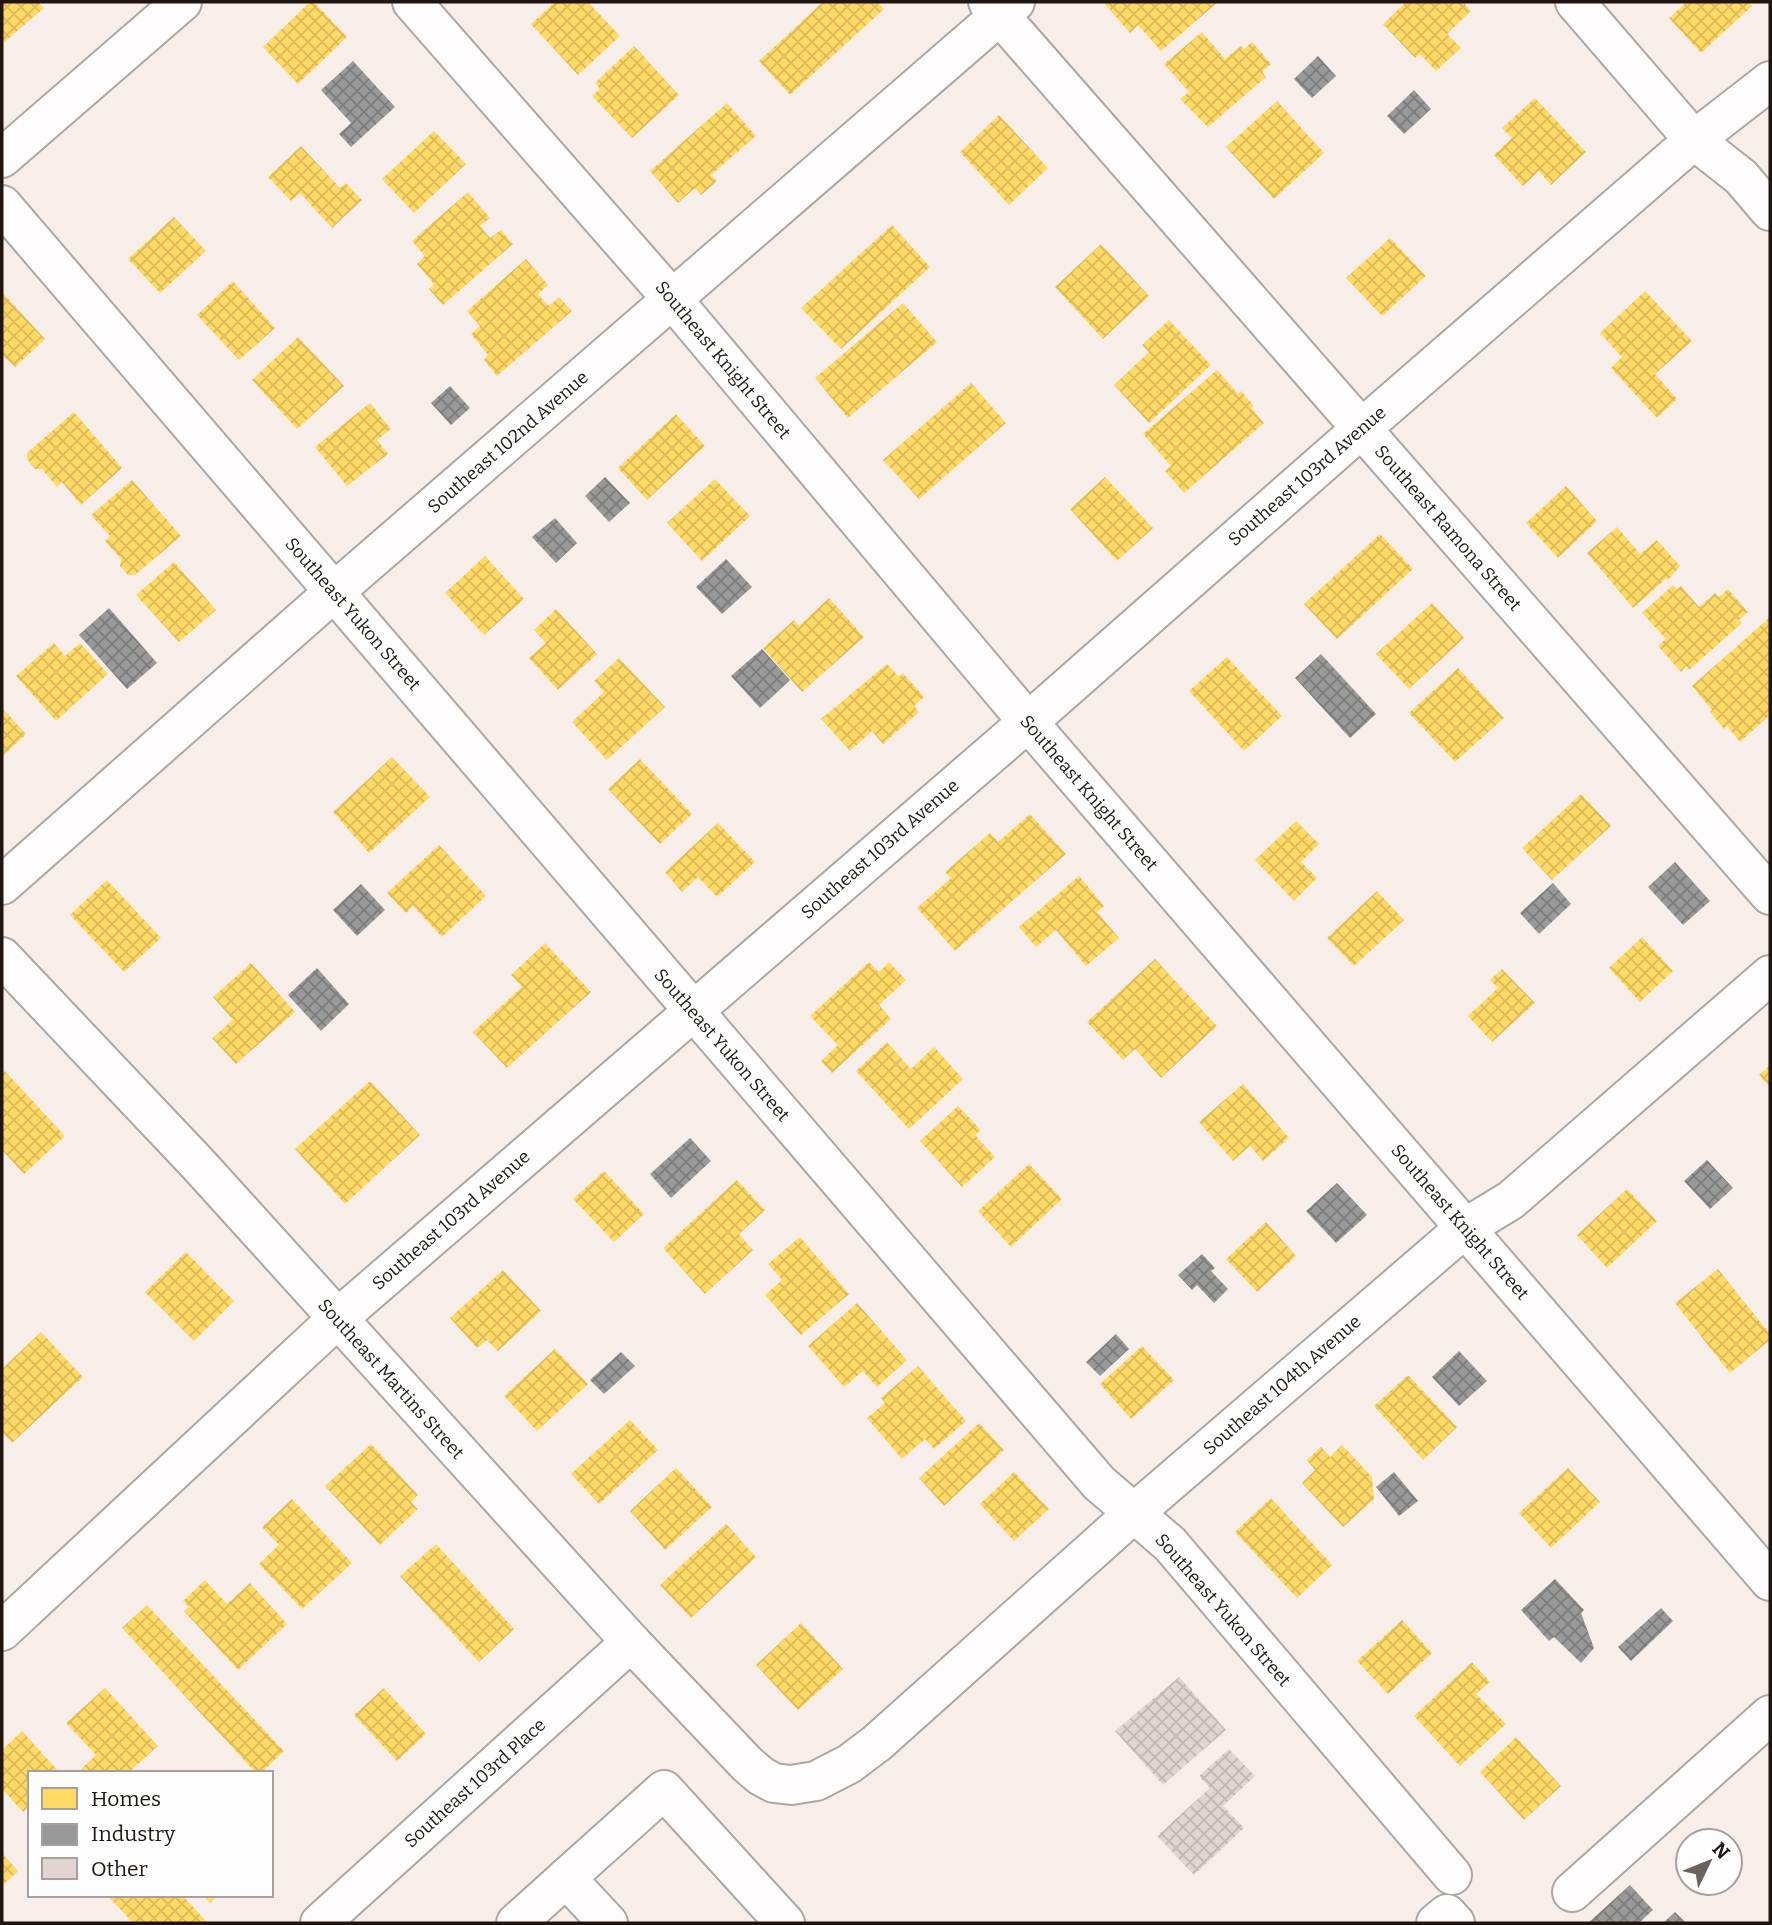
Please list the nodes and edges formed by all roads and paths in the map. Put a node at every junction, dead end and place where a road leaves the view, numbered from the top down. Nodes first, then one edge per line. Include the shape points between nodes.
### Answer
1 (182, 2) edge
2 (412, 2) edge
3 (1575, 2) edge
4 (1001, 6) edge
5 (1770, 81) edge
6 (1694, 140) junction
7 (2, 158) edge
8 (2, 205) edge
9 (1770, 211) edge
10 (673, 300) junction
11 (1361, 429) junction
12 (334, 592) junction
13 (1028, 722) junction
14 (2, 885) edge
15 (1770, 895) edge
16 (2, 957) edge
17 (1770, 975) edge
18 (693, 1010) junction
19 (1465, 1228) junction
20 (337, 1319) junction
21 (1134, 1513) junction
22 (1770, 1581) edge
23 (2, 1630) edge
24 (631, 1642) junction
25 (1770, 1715) edge
26 (791, 1785) joint
27 (1452, 1875) dead end
28 (566, 1878) junction
29 (1572, 1892) dead end
30 (320, 1923) edge
31 (516, 1923) edge
32 (608, 1923) edge
33 (785, 1923) edge
34 (1436, 1923) edge
35 (1455, 1923) edge

1 - 7 street
2 - 10 street, Southeast Knight Street
3 - 6 street
4 - 10 street, Southeast 102nd Avenue
4 - 11 street, Southeast Ramona Street
5 - 6 street, Southeast 103rd Avenue
6 - 9 street via 1741,177
6 - 11 street, Southeast 103rd Avenue
8 - 12 street, Southeast Yukon Street
10 - 12 street, Southeast 102nd Avenue
10 - 13 street, Southeast Knight Street
11 - 13 street, Southeast 103rd Avenue
11 - 15 street, Southeast Ramona Street
12 - 14 street, Southeast 102nd Avenue
12 - 18 street, Southeast Yukon Street
13 - 18 street, Southeast 103rd Avenue
13 - 19 street, Southeast Knight Street
16 - 20 street, Southeast Martins Street
17 - 19 street, Southeast 104th Avenue via 1511,1200
18 - 20 street, Southeast 103rd Avenue
18 - 21 street, Southeast Yukon Street via 1099,1483
19 - 21 street, Southeast 104th Avenue
19 - 22 street, Southeast Knight Street
20 - 23 street, Southeast 103rd Avenue
20 - 24 street, Southeast Martins Street
21 - 26 street, Southeast 104th Avenue via 877,1743 816,1781
21 - 27 street, Southeast Yukon Street via 1170,1544
24 - 26 street, Southeast Martins Street via 747,1764 774,1783
24 - 30 street, Southeast 103rd Place
25 - 29 street
28 - 31 street
28 - 32 street
28 - 33 street via 664,1790
34 - 35 street via 1447,1914

